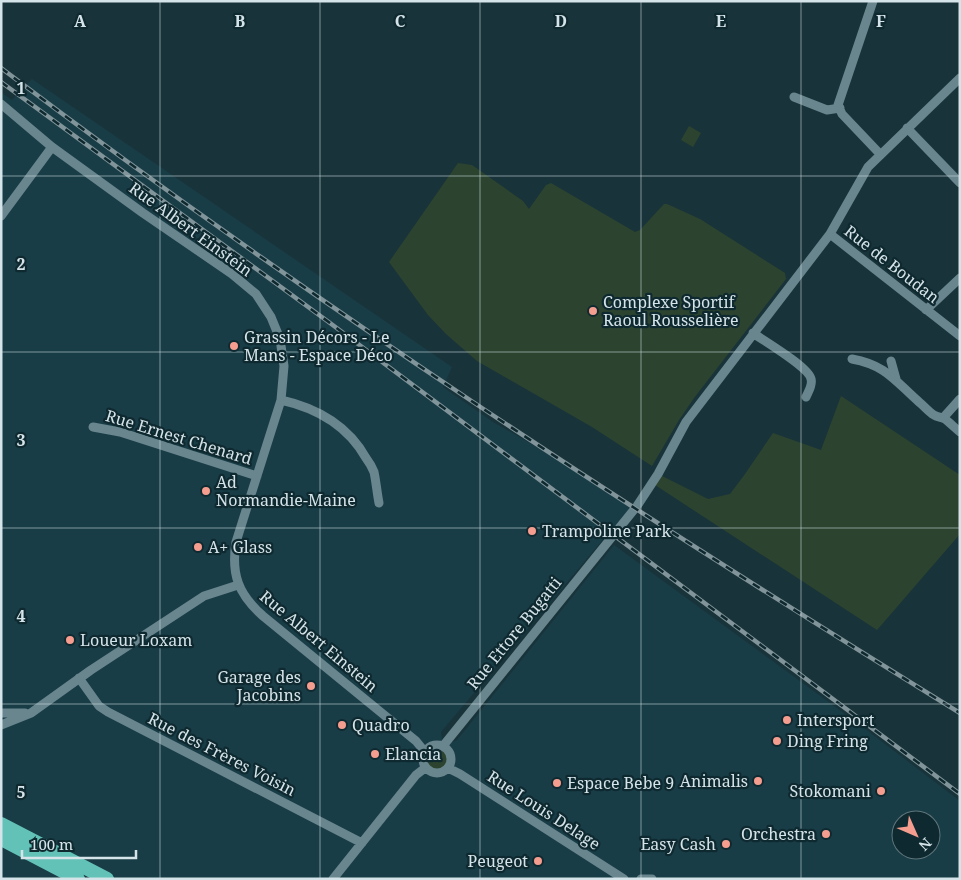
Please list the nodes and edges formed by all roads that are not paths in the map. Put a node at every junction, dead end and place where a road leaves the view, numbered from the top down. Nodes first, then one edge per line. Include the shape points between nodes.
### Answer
1 (872, 1) edge
2 (960, 78) edge
3 (794, 97) dead end
4 (1, 104) edge
5 (840, 108) junction
6 (907, 128) junction
7 (52, 147) junction
8 (880, 154) junction
9 (960, 183) edge
10 (1, 216) edge
11 (830, 234) junction
12 (960, 278) edge
13 (926, 310) junction
14 (753, 333) junction
15 (960, 336) edge
16 (852, 358) dead end
17 (890, 362) dead end
18 (896, 379) junction
19 (806, 397) dead end
20 (960, 399) edge
21 (282, 400) junction
22 (943, 418) junction
23 (93, 427) dead end
24 (960, 432) edge
25 (257, 476) junction
26 (379, 503) dead end
27 (238, 585) junction
28 (79, 678) junction
29 (31, 712) junction
30 (1, 713) edge
31 (1, 725) edge
32 (443, 746) junction
33 (425, 752) junction
34 (425, 768) junction
35 (448, 768) junction
36 (1, 817) edge
37 (1, 824) edge
38 (1, 839) edge
39 (32, 840) junction
40 (362, 843) junction
41 (43, 861) junction
42 (70, 879) edge
43 (78, 879) edge
44 (107, 879) edge
45 (333, 879) edge
46 (624, 879) edge
47 (641, 879) edge
48 (652, 879) edge

1 - 5 street via 838,100
2 - 6 street, Rue Ettore Bugatti
3 - 5 street via 827,110
4 - 7 street, Rue Albert Einstein
5 - 8 street
6 - 8 street, Rue Ettore Bugatti
6 - 9 street
7 - 10 street
7 - 21 street, Rue Albert Einstein via 256,294 271,316 280,339 284,366
8 - 11 street, Rue Ettore Bugatti via 868,168
11 - 13 street, Rue de Boudan
11 - 14 street, Rue Ettore Bugatti
12 - 13 street
13 - 15 street, Rue de Boudan
14 - 19 street via 806,369 811,378
14 - 32 street, Rue Ettore Bugatti via 686,422 652,483 610,541
16 - 18 street via 869,362
17 - 18 street
18 - 22 street via 935,416
20 - 22 street
21 - 25 street, Rue Albert Einstein
21 - 26 street via 323,414 360,446 374,470
22 - 24 street
23 - 25 street, Rue Ernest Chenard via 120,432
25 - 27 street, Rue Albert Einstein via 236,542 234,563
27 - 28 street via 204,596
27 - 33 street, Rue Albert Einstein via 262,616 416,741
28 - 29 street
28 - 40 street, Rue des Frères Voisin via 99,706 108,712
29 - 30 street
29 - 31 street
32 - 33 street via 434,745
32 - 35 street via 450,757
33 - 34 street
34 - 35 street via 432,773
34 - 40 street
35 - 46 street, Rue Louis Delage
36 - 39 highway via 22,829
37 - 39 highway
38 - 41 highway
39 - 44 highway
40 - 45 street
41 - 42 highway
41 - 43 highway
47 - 48 street

